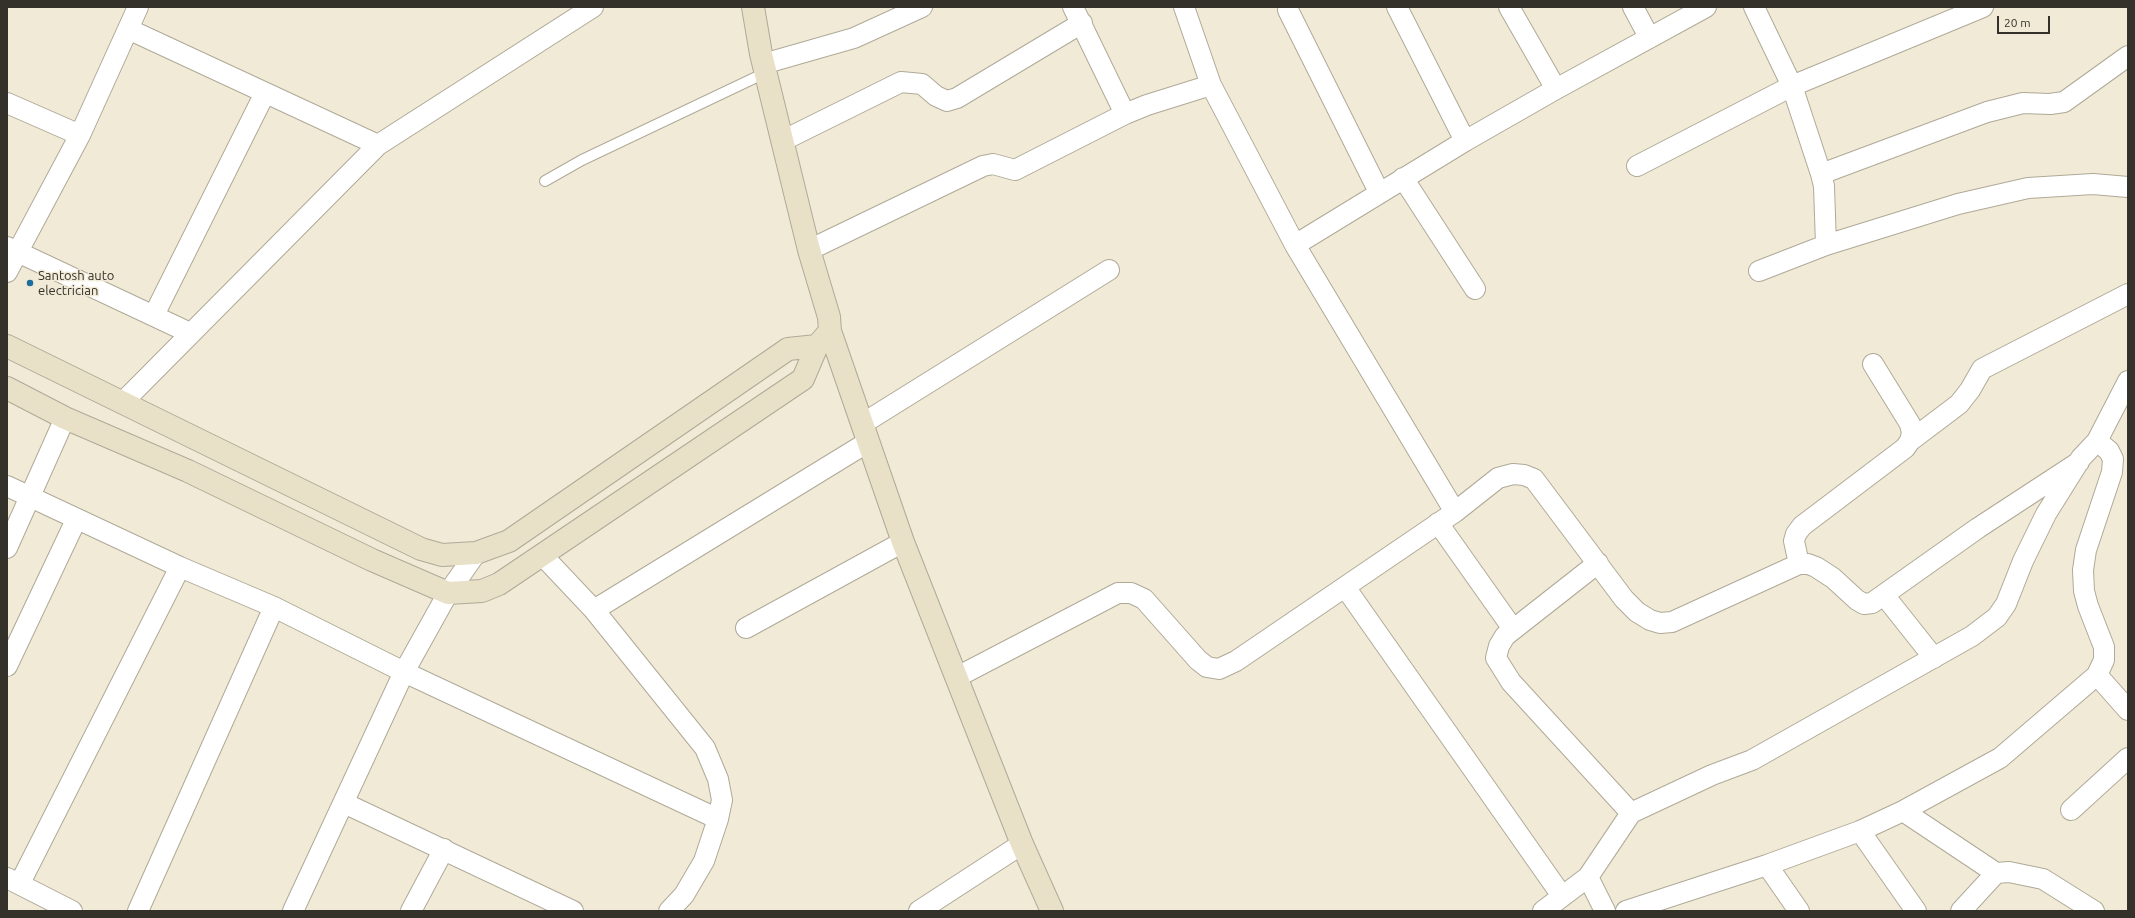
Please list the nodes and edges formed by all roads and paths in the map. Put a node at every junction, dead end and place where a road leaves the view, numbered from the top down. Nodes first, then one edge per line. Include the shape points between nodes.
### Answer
1 (138, 7) edge
2 (593, 7) edge
3 (752, 7) edge
4 (922, 7) edge
5 (1397, 7) edge
6 (1510, 7) edge
7 (1633, 7) edge
8 (1706, 7) edge
9 (1754, 7) edge
10 (1981, 7) edge
11 (1191, 9) edge
12 (1288, 10) dead end
13 (1078, 15) edge
14 (128, 29) junction
15 (1649, 38) junction
16 (2128, 56) edge
17 (764, 69) junction
18 (1211, 85) junction
19 (1792, 86) junction
20 (1556, 89) junction
21 (265, 93) junction
22 (7, 104) edge
23 (1125, 114) junction
24 (80, 135) junction
25 (782, 141) junction
26 (1465, 141) junction
27 (378, 145) junction
28 (1638, 166) dead end
29 (1821, 174) junction
30 (1403, 178) junction
31 (545, 181) dead end
32 (2128, 188) edge
33 (1379, 192) junction
34 (1295, 244) junction
35 (1826, 245) junction
36 (12, 249) edge
37 (809, 250) junction
38 (1109, 270) dead end
39 (1759, 271) dead end
40 (7, 272) edge
41 (1475, 289) dead end
42 (2128, 294) edge
43 (154, 315) junction
44 (190, 333) junction
45 (824, 338) junction
46 (7, 346) edge
47 (1873, 364) dead end
48 (2128, 381) edge
49 (7, 388) edge
50 (122, 403) junction
51 (65, 418) junction
52 (865, 433) junction
53 (1910, 441) junction
54 (2097, 441) junction
55 (2079, 462) junction
56 (7, 486) edge
57 (31, 496) junction
58 (1455, 512) junction
59 (76, 520) junction
60 (1438, 523) junction
61 (903, 542) junction
62 (7, 548) edge
63 (476, 553) junction
64 (543, 556) junction
65 (1598, 563) junction
66 (1799, 564) junction
67 (180, 567) junction
68 (1345, 587) junction
69 (448, 593) junction
70 (1884, 595) junction
71 (274, 607) junction
72 (594, 610) junction
73 (746, 628) dead end
74 (1513, 629) junction
75 (1934, 658) junction
76 (7, 666) edge
77 (404, 672) junction
78 (2097, 675) junction
79 (957, 677) junction
80 (2128, 710) edge
81 (2128, 758) edge
82 (344, 803) junction
83 (2071, 810) dead end
84 (1903, 811) junction
85 (1631, 813) junction
86 (718, 819) junction
87 (1860, 831) junction
88 (1022, 844) junction
89 (444, 849) junction
90 (1767, 865) junction
91 (1996, 873) junction
92 (1588, 877) junction
93 (14, 881) edge
94 (1562, 896) junction
95 (2087, 909) edge
96 (72, 911) edge
97 (138, 911) edge
98 (293, 911) edge
99 (411, 911) edge
100 (573, 911) edge
101 (669, 911) edge
102 (919, 911) edge
103 (1052, 911) edge
104 (1543, 911) edge
105 (1605, 911) edge
106 (1626, 911) edge
107 (1799, 911) edge
108 (1916, 911) edge
109 (1961, 911) edge

1 - 14 street
2 - 27 street
3 - 17 street
4 - 17 street via 854,38
5 - 26 street
6 - 20 street
7 - 15 street
8 - 15 street
9 - 19 street
10 - 19 street
11 - 18 street
12 - 33 street
13 - 23 street
13 - 25 street via 957,98 947,101 936,96 922,84 901,82
14 - 21 street
14 - 24 street
15 - 20 street
16 - 29 street via 2064,102 2023,104 1987,112
17 - 25 street
17 - 31 lane
18 - 23 street
18 - 34 street
19 - 28 street
19 - 29 street
20 - 26 street
21 - 27 street
21 - 43 street
22 - 24 street
23 - 37 street via 1015,170 993,164 983,166
24 - 36 street
25 - 37 street
26 - 30 street
27 - 44 street
29 - 35 street via 1824,186
30 - 33 street
30 - 41 street
32 - 35 street via 2093,184 2028,188 1958,204
33 - 34 street
34 - 58 street
35 - 39 street
36 - 40 street
36 - 43 street
37 - 45 street via 829,317
38 - 52 street
42 - 53 street via 1982,369 1959,404
43 - 44 street
44 - 50 street
45 - 52 street
45 - 63 street via 788,348 509,541
45 - 64 street via 803,379
46 - 50 street
47 - 53 street via 1910,424
48 - 54 street
49 - 51 street
50 - 63 street via 420,549 442,555
51 - 57 street
51 - 69 street via 188,471 372,560
52 - 61 street
52 - 72 street
53 - 66 street via 1905,448 1802,526 1794,541
54 - 55 street
54 - 78 street via 2108,451 2112,459 2112,472 2086,550 2083,570 2088,606 2104,647 2104,660
55 - 70 street via 1978,528
55 - 75 street via 2046,514 2006,604 1997,617 1972,636
56 - 57 street
57 - 59 street
57 - 62 street
58 - 60 street
58 - 65 street via 1498,478 1513,474 1524,475 1534,479
59 - 67 street
59 - 76 street
60 - 68 street
60 - 74 street
61 - 73 street
61 - 79 street
63 - 69 street
64 - 69 street via 499,584 482,590
64 - 72 street
65 - 66 street via 1624,599 1637,612 1660,623 1678,620
65 - 74 street
66 - 70 street via 1816,567 1864,604 1872,604
67 - 71 street
67 - 93 street
68 - 79 street via 1236,661 1219,669 1207,667 1198,660 1144,599 1131,593 1118,593
68 - 94 street
69 - 77 street
70 - 75 street
71 - 77 street
71 - 97 street
72 - 86 street via 705,748 718,779 722,800
74 - 85 street via 1502,641 1496,658 1503,672
75 - 85 street via 1752,760 1712,775
77 - 82 street
77 - 86 street
78 - 80 street
78 - 84 street via 2000,758
79 - 88 street
81 - 83 street
82 - 89 street
82 - 98 street
84 - 87 street
84 - 91 street
85 - 92 street
86 - 101 street via 704,861 684,895
87 - 90 street
87 - 108 street
88 - 102 street
88 - 103 street
89 - 99 street
89 - 100 street
90 - 106 street
90 - 107 street
91 - 95 street via 2009,872 2043,880
91 - 109 street
92 - 94 street
92 - 105 street
93 - 96 street
94 - 104 street

